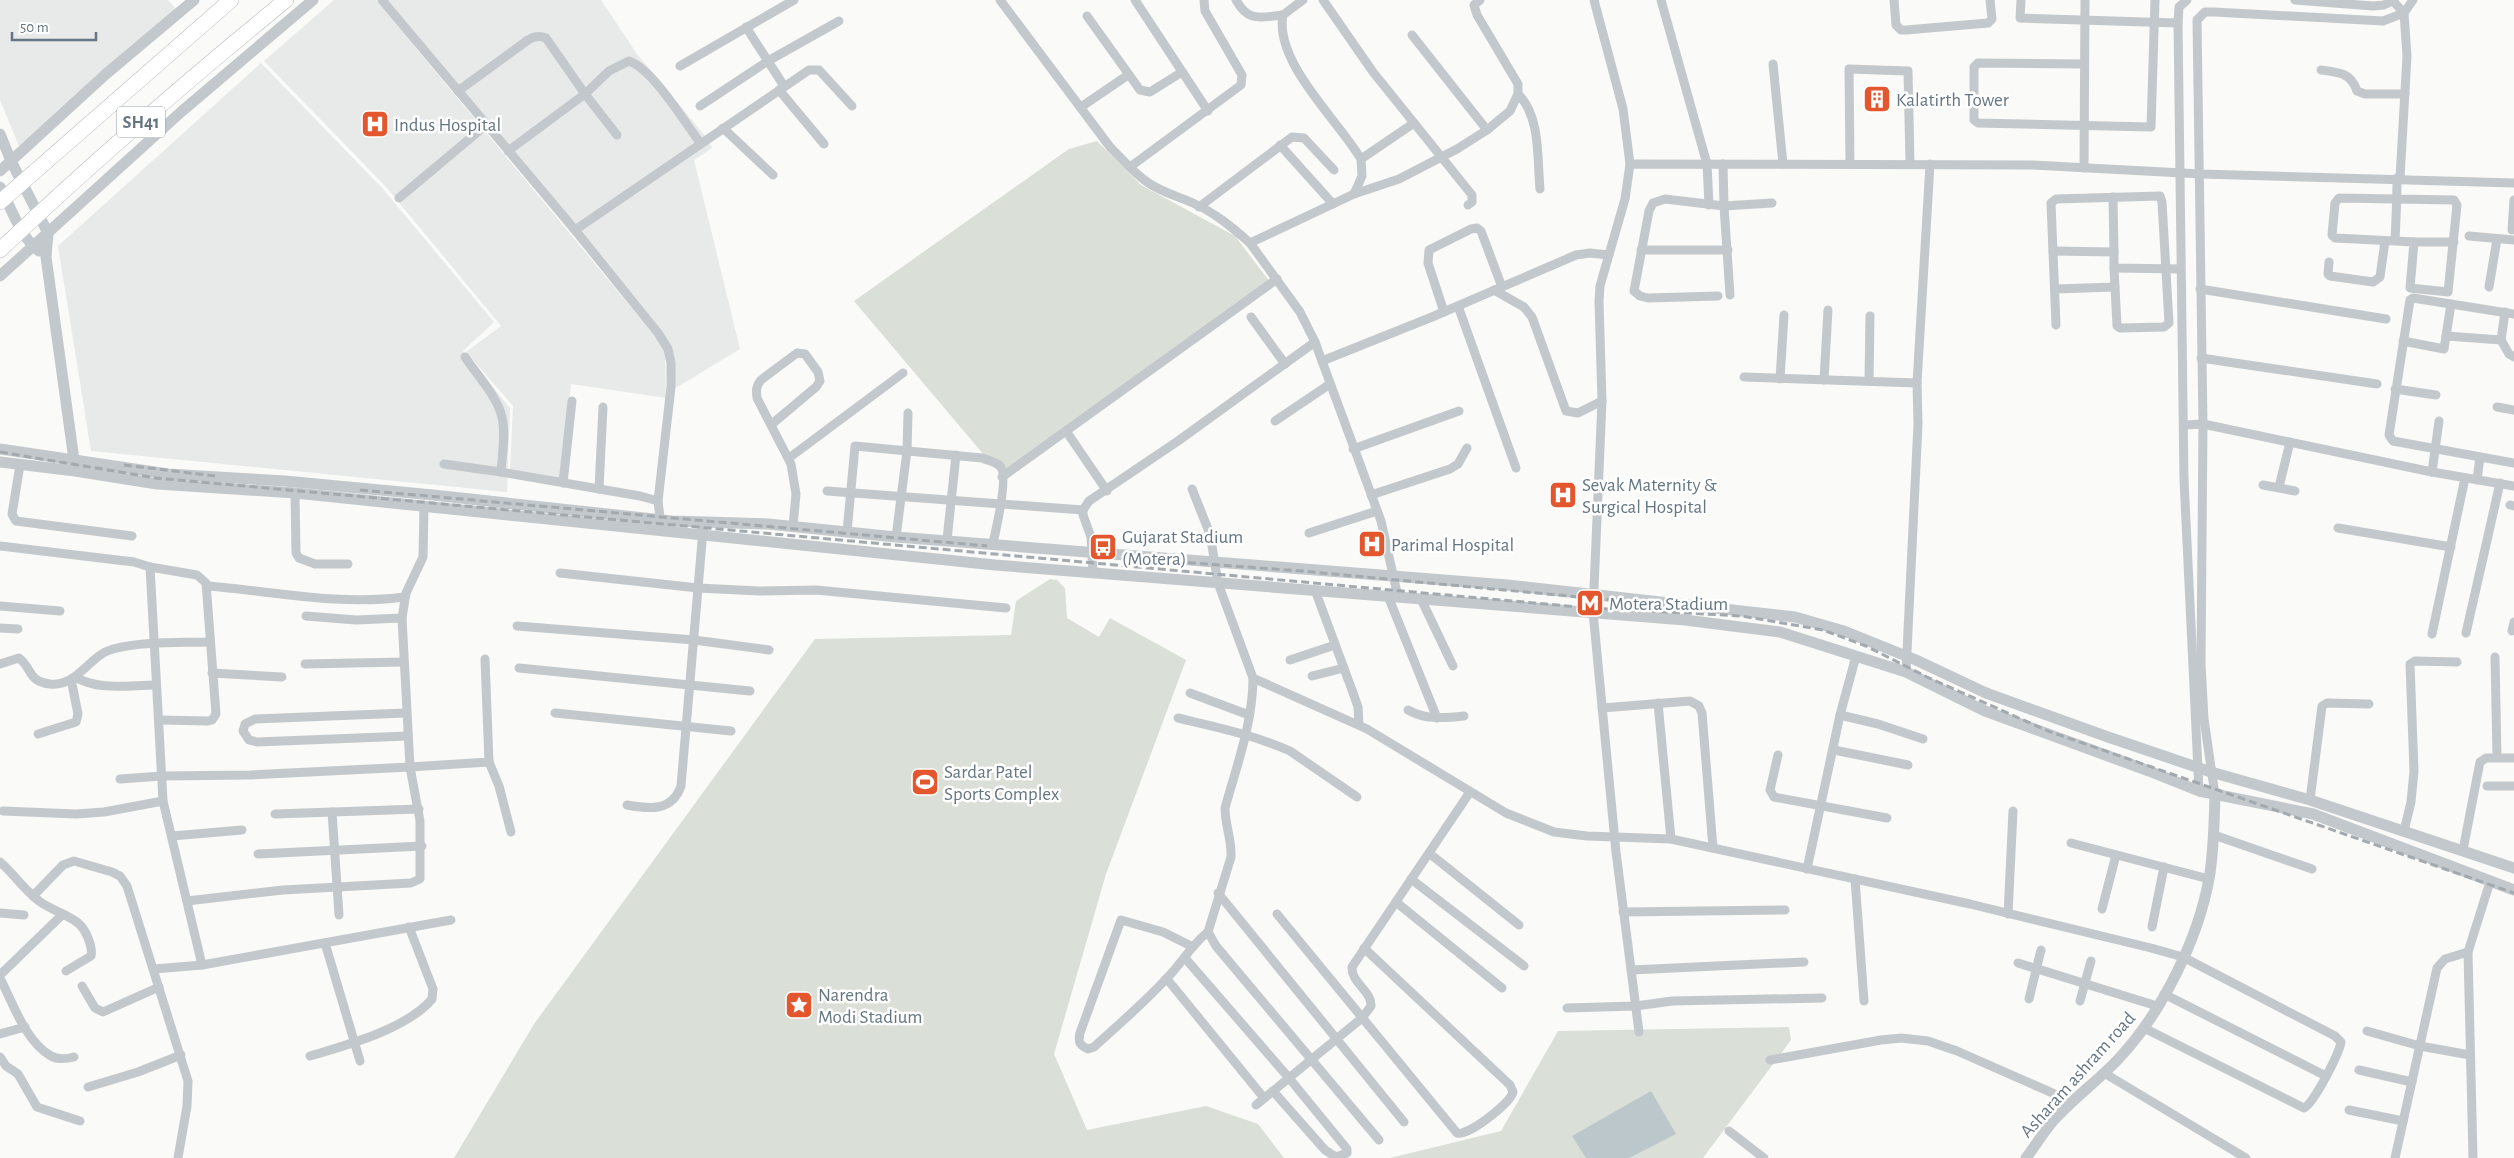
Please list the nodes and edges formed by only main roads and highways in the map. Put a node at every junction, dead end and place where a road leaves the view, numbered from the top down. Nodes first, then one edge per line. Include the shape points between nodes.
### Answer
1 (231, 0) edge
2 (286, 0) edge
3 (2, 195) edge
4 (0, 250) edge

1 - 3 main road, SH41
2 - 4 main road, SH41 via 70,184

